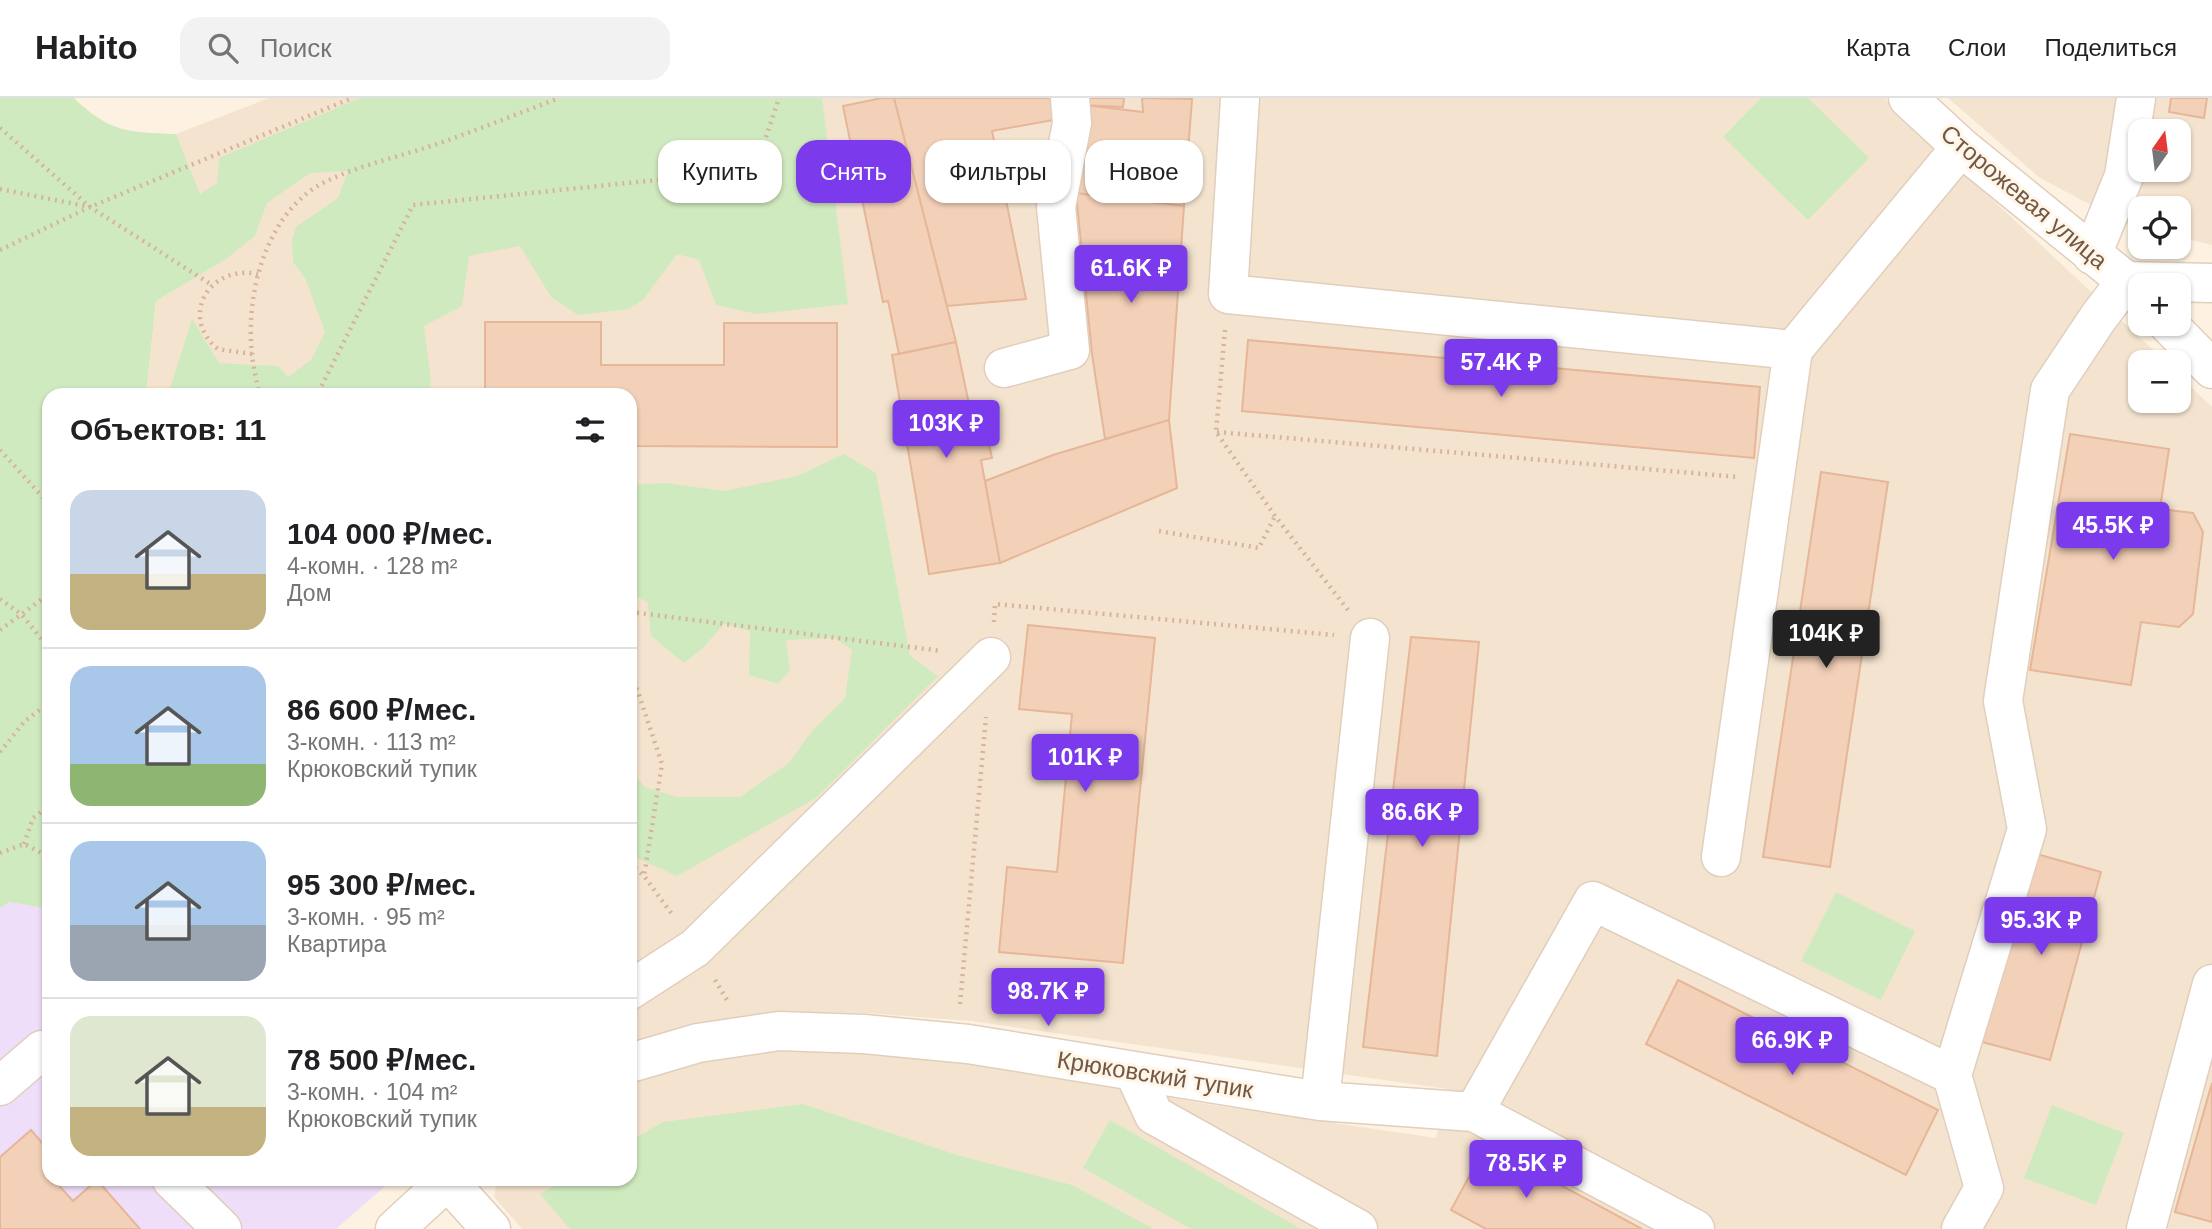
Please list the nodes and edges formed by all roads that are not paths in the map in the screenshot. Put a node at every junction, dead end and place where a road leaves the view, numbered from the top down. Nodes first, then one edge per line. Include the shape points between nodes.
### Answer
1 (1070, 98) edge
2 (1240, 98) edge
3 (1908, 98) edge
4 (2136, 98) edge
5 (1961, 147) junction
6 (2092, 255) junction
7 (2212, 283) edge
8 (2128, 285) edge
9 (2191, 285) edge
10 (2128, 293) edge
11 (2180, 336) edge
12 (1793, 350) junction
13 (1004, 368) dead end
14 (2212, 369) edge
15 (1370, 638) road end
16 (991, 657) road end
17 (1721, 857) dead end
18 (2212, 984) edge
19 (637, 985) edge
20 (42, 1049) edge
21 (637, 1061) edge
22 (1134, 1072) junction
23 (1952, 1075) junction
24 (0, 1086) edge
25 (1320, 1101) junction
26 (1474, 1111) junction
27 (179, 1186) edge
28 (441, 1186) edge
29 (452, 1186) edge
30 (222, 1229) edge
31 (395, 1229) edge
32 (491, 1229) edge
33 (1358, 1229) edge
34 (1695, 1229) edge
35 (1961, 1229) edge
36 (2146, 1229) edge

1 - 13 street via 1072,123 1056,207 1070,350
2 - 12 street via 1228,294
3 - 5 street, Сторожевая улица
4 - 6 street via 2124,176
5 - 6 street, Сторожевая улица
5 - 12 street
6 - 8 street, Сторожевая улица
7 - 9 street
10 - 23 street via 2098,318 2050,390 2003,701 2027,829
11 - 14 street
12 - 17 street
15 - 25 street
16 - 19 street via 695,948
18 - 36 street
20 - 24 street
21 - 22 street, Крюковский тупик via 698,1043 779,1031 968,1044
22 - 25 street, Крюковский тупик
22 - 33 street via 1154,1115
23 - 26 street via 1593,901
23 - 35 street via 1984,1188
25 - 26 street, Крюковский тупик
26 - 34 street
27 - 30 street
28 - 31 street
29 - 32 street

